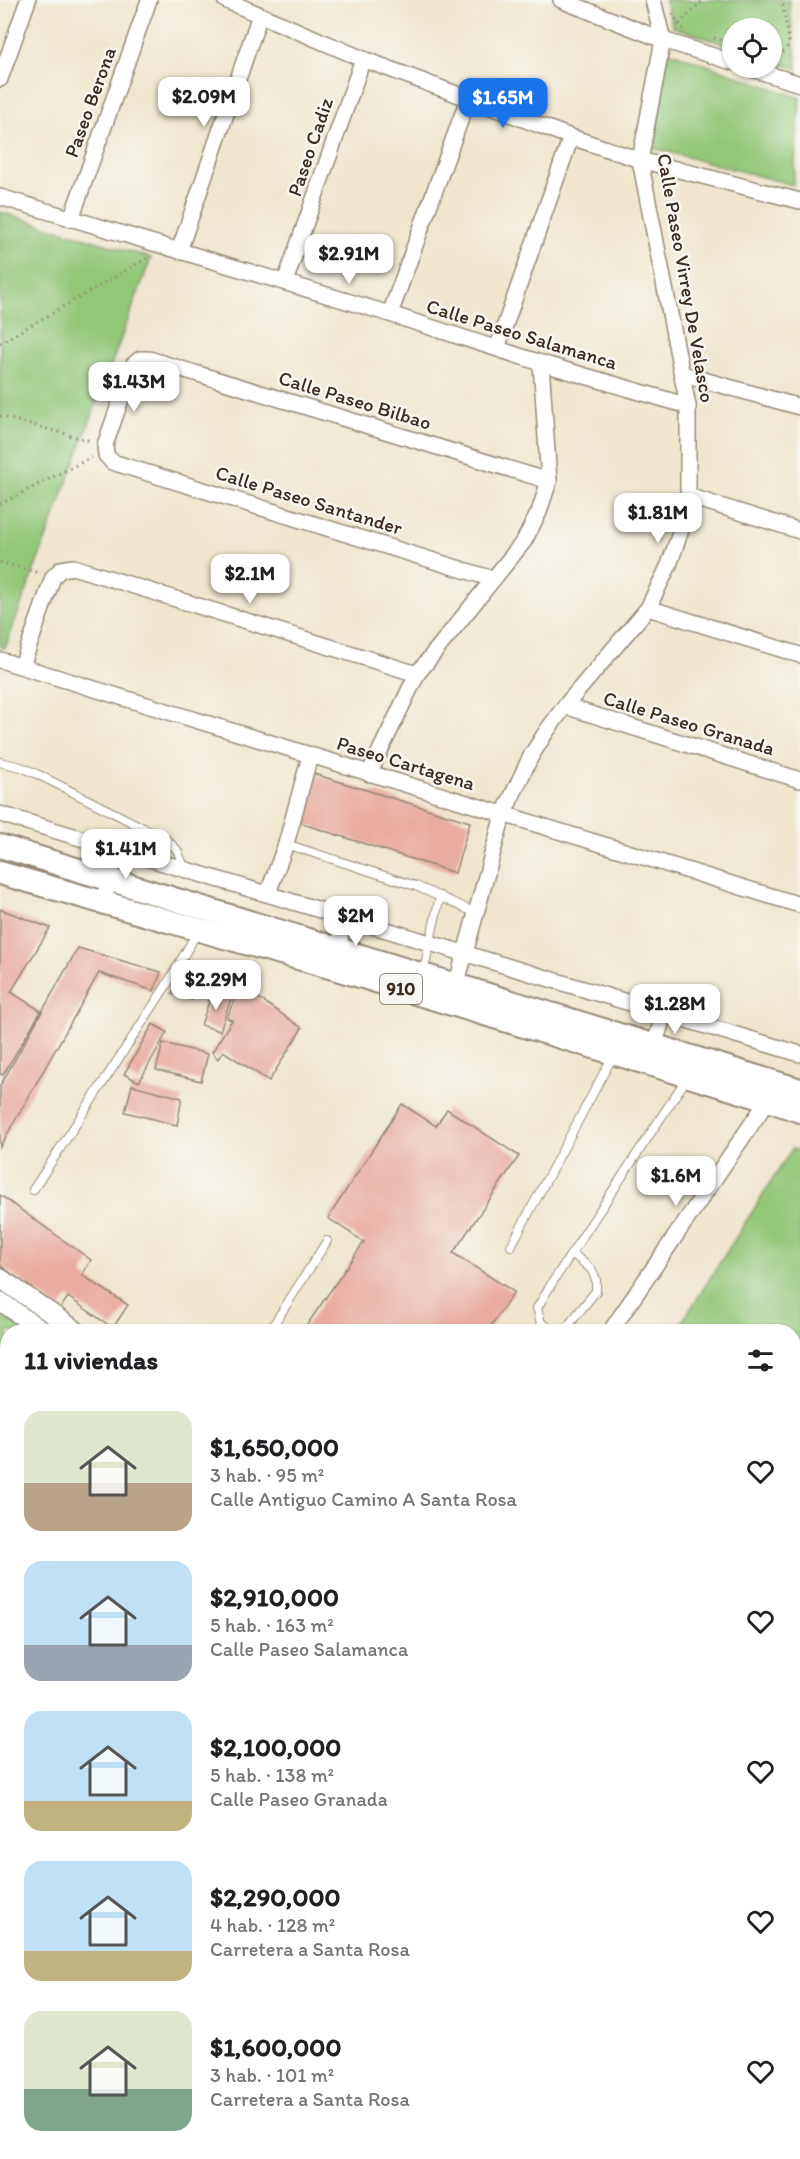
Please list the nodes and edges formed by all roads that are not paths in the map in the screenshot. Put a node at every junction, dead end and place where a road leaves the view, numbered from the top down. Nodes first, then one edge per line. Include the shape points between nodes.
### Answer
1 (28, 0) edge
2 (149, 0) edge
3 (225, 0) edge
4 (561, 0) edge
5 (653, 0) edge
6 (260, 15) junction
7 (663, 40) junction
8 (363, 59) junction
9 (722, 59) edge
10 (781, 78) edge
11 (0, 80) edge
12 (800, 84) edge
13 (468, 99) junction
14 (571, 136) junction
15 (640, 160) junction
16 (0, 197) edge
17 (800, 201) edge
18 (71, 219) junction
19 (172, 249) junction
20 (285, 282) junction
21 (390, 314) junction
22 (497, 348) junction
23 (149, 359) joint
24 (541, 363) junction
25 (682, 374) junction
26 (688, 406) junction
27 (800, 406) edge
28 (549, 481) junction
29 (688, 496) junction
30 (800, 531) edge
31 (493, 579) junction
32 (648, 608) junction
33 (800, 655) edge
34 (0, 660) edge
35 (22, 666) junction
36 (417, 674) junction
37 (565, 706) junction
38 (310, 756) junction
39 (0, 762) edge
40 (369, 774) junction
41 (800, 780) edge
42 (0, 814) edge
43 (503, 814) junction
44 (286, 844) junction
45 (0, 846) edge
46 (117, 850) junction
47 (185, 869) junction
48 (0, 873) edge
49 (109, 880) junction
50 (268, 893) junction
51 (440, 896) junction
52 (103, 903) junction
53 (800, 905) edge
54 (476, 913) junction
55 (345, 918) junction
56 (203, 920) junction
57 (430, 944) junction
58 (465, 954) junction
59 (335, 959) junction
60 (420, 985) junction
61 (453, 995) junction
62 (664, 1014) junction
63 (654, 1046) junction
64 (615, 1053) junction
65 (800, 1054) edge
66 (688, 1076) junction
67 (800, 1090) edge
68 (768, 1100) junction
69 (800, 1111) edge
70 (33, 1190) dead end
71 (327, 1241) dead end
72 (511, 1246) dead end
73 (573, 1254) junction
74 (0, 1278) edge
75 (0, 1301) edge
76 (33, 1324) edge
77 (66, 1324) edge
78 (274, 1324) edge
79 (543, 1324) edge
80 (569, 1324) edge
81 (615, 1324) edge

1 - 11 street
2 - 18 street, Paseo Berona
3 - 6 street
4 - 7 street
5 - 7 street
6 - 8 street
6 - 19 street
7 - 9 street
7 - 15 street, Calle Paseo Virrey De Velasco
8 - 13 street
8 - 20 street, Paseo Cadiz
10 - 12 street
13 - 14 street
13 - 21 street
14 - 15 street
14 - 22 street
15 - 17 street
15 - 25 street, Calle Paseo Virrey De Velasco
16 - 18 street, Calle Paseo Salamanca
18 - 19 street, Calle Paseo Salamanca
19 - 20 street, Calle Paseo Salamanca
20 - 21 street, Calle Paseo Salamanca
21 - 22 street, Calle Paseo Salamanca
22 - 24 street, Calle Paseo Salamanca
23 - 28 street, Calle Paseo Bilbao
23 - 31 street, Calle Paseo Santander via 140,359 133,365 108,452
24 - 26 street, Calle Paseo Salamanca
24 - 28 street
25 - 26 street, Calle Paseo Virrey De Velasco
25 - 27 street
26 - 29 street, Calle Paseo Virrey De Velasco
28 - 31 street via 524,541
29 - 30 street
29 - 32 street, Calle Paseo Virrey De Velasco via 669,565
31 - 36 street
32 - 33 street
32 - 37 street, Calle Paseo Virrey De Velasco
34 - 35 street, Paseo Cartagena
35 - 36 street via 53,578 62,569 73,567
35 - 38 street, Paseo Cartagena
36 - 40 street
37 - 41 street, Calle Paseo Granada
37 - 43 street, Calle Paseo Virrey De Velasco via 531,756
38 - 40 street, Paseo Cartagena
38 - 44 street
39 - 47 lane via 37,774 167,840 177,850
40 - 43 street, Paseo Cartagena
42 - 46 street
43 - 53 street, Paseo Cartagena
43 - 54 street, Calle Paseo Virrey De Velasco
44 - 50 street
44 - 51 lane
45 - 49 main road, 910
46 - 47 street
46 - 49 street
47 - 50 street
48 - 52 main road, 910
49 - 52 street
49 - 56 main road, 910
50 - 55 street
51 - 54 lane
51 - 57 lane
52 - 56 main road, 910
54 - 58 street, Calle Paseo Virrey De Velasco
55 - 57 street
55 - 59 street
56 - 59 main road, 910
56 - 70 lane via 166,986
57 - 58 street
57 - 60 lane
58 - 61 street, Calle Paseo Virrey De Velasco
58 - 62 street
59 - 60 main road, 910
60 - 61 main road, 910
61 - 63 main road, 910
61 - 64 main road, 910
62 - 63 street
62 - 65 street
63 - 67 main road, 910
64 - 66 main road, 910
64 - 72 lane
66 - 68 main road, 910
66 - 73 lane
68 - 69 main road, 910
68 - 81 street
71 - 78 lane
73 - 79 lane via 537,1308
73 - 80 lane via 591,1269 596,1291
74 - 77 street
75 - 76 street

